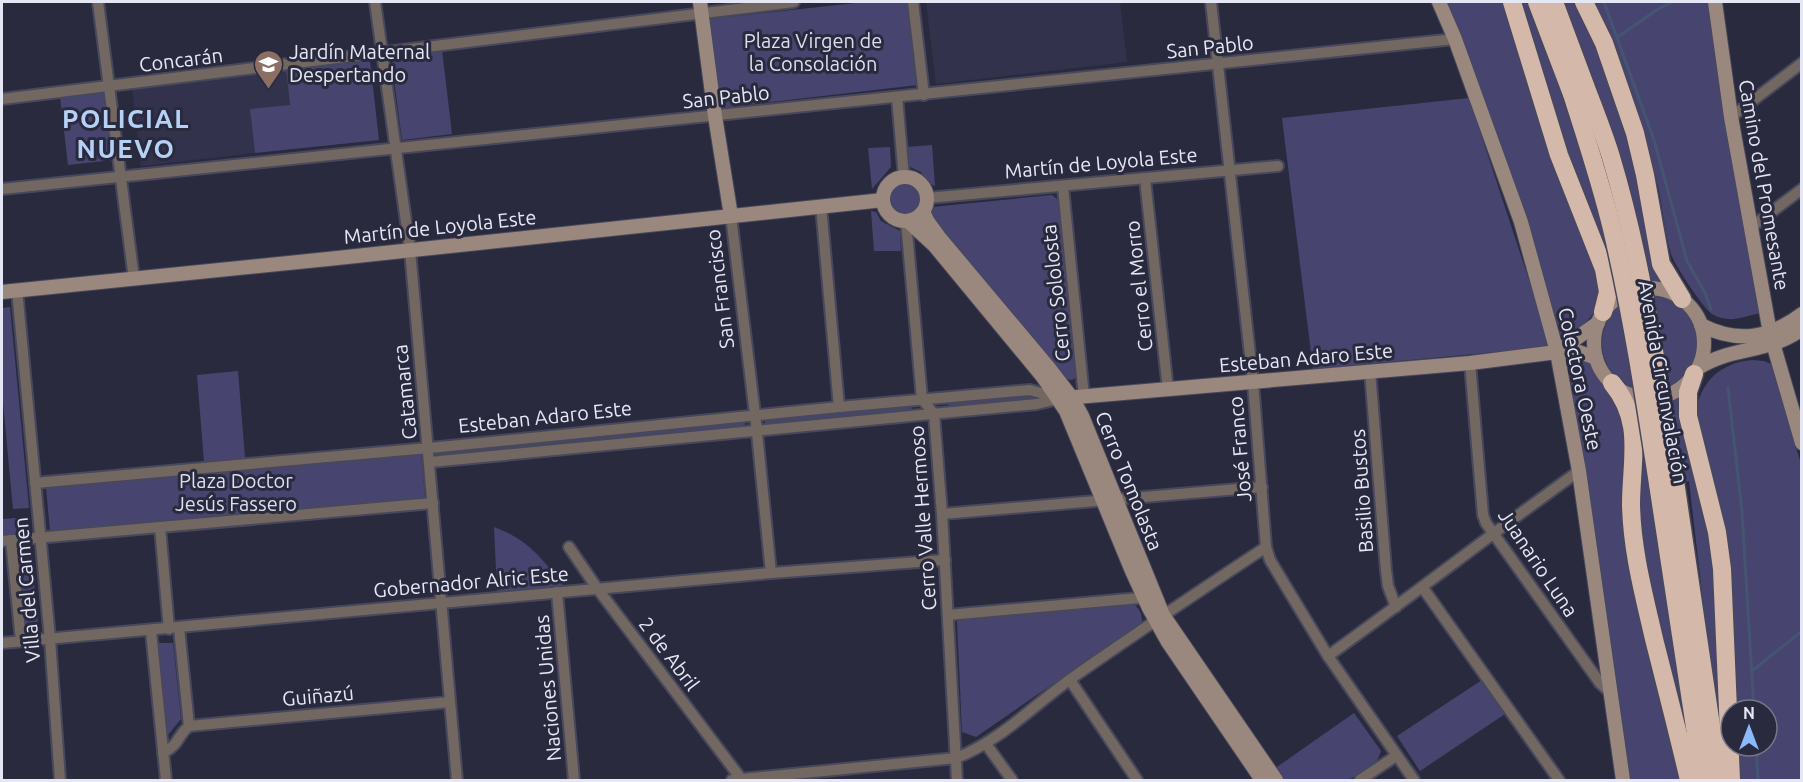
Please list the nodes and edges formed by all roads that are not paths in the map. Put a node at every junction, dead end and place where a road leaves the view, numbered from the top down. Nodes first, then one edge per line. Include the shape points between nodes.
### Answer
1 (98, 2) edge
2 (375, 2) edge
3 (794, 2) edge
4 (913, 2) edge
5 (1210, 2) edge
6 (1438, 2) edge
7 (1512, 2) edge
8 (1537, 2) edge
9 (1554, 2) edge
10 (1584, 2) edge
11 (1714, 2) edge
12 (701, 7) edge
13 (1455, 39) junction
14 (382, 53) junction
15 (1802, 63) edge
16 (1218, 65) junction
17 (109, 87) junction
18 (1579, 91) junction
19 (924, 95) junction
20 (897, 97) junction
21 (2, 99) edge
22 (715, 116) junction
23 (1731, 117) junction
24 (396, 148) junction
25 (1278, 165) dead end
26 (1230, 171) junction
27 (121, 177) junction
28 (904, 178) junction
29 (1145, 179) junction
30 (1063, 187) junction
31 (2, 189) edge
32 (1802, 189) edge
33 (883, 200) junction
34 (925, 205) junction
35 (820, 206) junction
36 (731, 216) junction
37 (907, 221) junction
38 (1750, 228) junction
39 (410, 250) junction
40 (134, 279) junction
41 (17, 290) junction
42 (2, 292) edge
43 (1682, 299) junction
44 (1802, 314) edge
45 (1601, 318) junction
46 (1701, 325) junction
47 (1802, 329) edge
48 (1772, 339) junction
49 (1557, 352) junction
50 (1596, 358) junction
51 (1470, 363) junction
52 (1370, 371) junction
53 (1696, 371) junction
54 (1253, 382) junction
55 (1612, 383) junction
56 (1168, 390) junction
57 (1072, 398) junction
58 (922, 399) junction
59 (839, 407) junction
60 (934, 414) junction
61 (755, 415) junction
62 (756, 430) junction
63 (1802, 443) edge
64 (428, 448) junction
65 (430, 462) junction
66 (1580, 471) junction
67 (35, 483) junction
68 (1667, 483) junction
69 (1262, 487) junction
70 (1108, 499) junction
71 (433, 502) junction
72 (942, 514) junction
73 (160, 527) junction
74 (1492, 533) junction
75 (41, 537) junction
76 (6, 541) edge
77 (1266, 547) junction
78 (569, 548) dead end
79 (945, 560) junction
80 (771, 573) junction
81 (597, 588) junction
82 (1423, 588) junction
83 (557, 592) junction
84 (1149, 597) junction
85 (442, 603) junction
86 (1396, 607) junction
87 (948, 615) junction
88 (1159, 618) junction
89 (174, 628) junction
90 (151, 631) junction
91 (50, 639) junction
92 (21, 641) junction
93 (2, 643) edge
94 (1328, 656) junction
95 (1070, 680) junction
96 (1612, 694) junction
97 (450, 702) junction
98 (189, 726) junction
99 (986, 744) junction
100 (163, 753) junction
101 (1396, 756) junction
102 (956, 758) junction
103 (60, 780) edge
104 (166, 780) edge
105 (457, 780) edge
106 (574, 780) edge
107 (739, 780) edge
108 (957, 780) edge
109 (1012, 780) edge
110 (1137, 780) edge
111 (1262, 780) edge
112 (1276, 780) edge
113 (1360, 780) edge
114 (1414, 780) edge
115 (1559, 780) edge
116 (1623, 780) edge
117 (1689, 780) edge
118 (1703, 780) edge
119 (1719, 780) edge
120 (1731, 780) edge

1 - 17 street
2 - 14 street, Catamarca
3 - 12 street, Concarán
4 - 19 street
5 - 16 street, José Franco
6 - 13 main road, Colectora Oeste
7 - 45 highway via 1559,155 1604,269 1608,292
8 - 18 highway, Avenida Circunvalación
9 - 18 highway, Avenida Circunvalación
10 - 43 highway via 1604,43 1635,133 1661,264
11 - 23 main road, Camino del Promesante
12 - 14 street, Concarán
12 - 22 main road, San Francisco
13 - 16 street, San Pablo
13 - 49 main road, Colectora Oeste via 1521,222
14 - 17 street, Concarán
14 - 24 street, Catamarca
15 - 23 street
16 - 19 street, San Pablo
16 - 26 street, José Franco
17 - 21 street, Concarán
17 - 27 street
18 - 68 highway, Avenida Circunvalación, bridge
19 - 20 street, San Pablo
20 - 22 street, San Pablo
20 - 28 street
22 - 24 street, San Pablo
22 - 36 main road, San Francisco
23 - 38 main road, Camino del Promesante
24 - 27 street, San Pablo
24 - 39 street, Catamarca
25 - 26 street, Martín de Loyola Este
26 - 29 street, Martín de Loyola Este
26 - 54 street, José Franco
27 - 31 street, San Pablo
27 - 40 street
28 - 33 main road via 887,187
28 - 34 main road via 922,185
29 - 30 street, Martín de Loyola Este
29 - 56 street, Cerro el Morro
30 - 34 street, Martín de Loyola Este
30 - 57 street, Cerro Sololosta
32 - 38 street
33 - 35 main road, Martín de Loyola Este
33 - 37 main road via 893,218
34 - 37 main road via 918,218
34 - 57 main road, Cerro Tomolasta via 928,222 939,237
35 - 36 main road, Martín de Loyola Este
35 - 59 street
36 - 39 main road, Martín de Loyola Este
36 - 61 street, San Francisco
37 - 57 main road, Cerro Tomolasta via 934,245 1043,377
37 - 58 street, Cerro Valle Hermoso
38 - 48 main road, Camino del Promesante
39 - 40 main road, Martín de Loyola Este
39 - 64 street, Catamarca
40 - 41 main road, Martín de Loyola Este
41 - 42 main road, Martín de Loyola Este
41 - 67 street, Villa del Carmen
43 - 45 main road via 1649,288 1631,291 1616,300
43 - 46 main road
44 - 48 main road
45 - 49 main road
45 - 50 main road via 1594,346
46 - 48 main road via 1731,335
46 - 53 main road via 1704,347
47 - 48 main road via 1783,342
48 - 53 main road via 1716,357
48 - 63 main road, Camino del Promesante
49 - 50 main road, Esteban Adaro Este via 1579,352
49 - 51 main road, Esteban Adaro Este
49 - 66 main road, Colectora Oeste
50 - 55 main road
51 - 52 main road, Esteban Adaro Este
51 - 74 street, Juanario Luna via 1483,516
52 - 54 main road, Esteban Adaro Este
52 - 86 street, Basilio Bustos via 1386,570
53 - 55 main road via 1674,392 1648,398 1629,394
53 - 120 highway via 1688,392 1688,416 1717,532 1722,569
54 - 56 main road, Esteban Adaro Este
54 - 69 street, José Franco
55 - 117 highway via 1633,427 1631,508 1640,581
56 - 57 main road, Esteban Adaro Este
57 - 58 street, Esteban Adaro Este via 1030,390
57 - 60 street, Esteban Adaro Este
57 - 70 main road, Cerro Tomolasta via 1083,416
58 - 59 street, Esteban Adaro Este
58 - 60 street, Cerro Valle Hermoso
59 - 61 street, Esteban Adaro Este
60 - 62 street, Esteban Adaro Este
60 - 72 street, Cerro Valle Hermoso
61 - 62 street, San Francisco
61 - 64 street, Esteban Adaro Este
62 - 65 street, Esteban Adaro Este
62 - 80 street, San Francisco
64 - 65 street, Catamarca
64 - 67 street, Esteban Adaro Este
65 - 71 street, Catamarca
66 - 74 street
66 - 96 main road, Colectora Oeste
67 - 75 street, Villa del Carmen
68 - 118 highway, Avenida Circunvalación
68 - 119 highway, Avenida Circunvalación
69 - 70 street
69 - 77 street, José Franco
70 - 72 street
70 - 84 main road, Cerro Tomolasta
71 - 73 street
71 - 85 street, Catamarca
72 - 79 street, Cerro Valle Hermoso
73 - 75 street
73 - 89 street
74 - 82 street
74 - 96 street, Juanario Luna via 1600,683
75 - 76 street
75 - 91 street, Villa del Carmen
76 - 92 street, Villa del Carmen
77 - 88 street
77 - 94 street, José Franco
78 - 81 street, 2 de Abril
79 - 80 street, Gobernador Alric Este
79 - 87 street, Cerro Valle Hermoso
80 - 81 street, Gobernador Alric Este
81 - 83 street, Gobernador Alric Este
81 - 107 street, 2 de Abril
82 - 86 street
82 - 115 street
83 - 85 street, Gobernador Alric Este
83 - 106 street, Naciones Unidas
84 - 87 street
84 - 88 main road, Cerro Tomolasta
85 - 89 street, Gobernador Alric Este
85 - 97 street, Catamarca
86 - 94 street
87 - 102 street, Cerro Valle Hermoso
88 - 95 street
88 - 111 main road, Cerro Tomolasta via 1168,642
88 - 112 main road, Cerro Tomolasta
89 - 90 street, Gobernador Alric Este
89 - 98 street
90 - 91 street, Gobernador Alric Este
90 - 100 street
91 - 92 street, Gobernador Alric Este
91 - 103 street, Villa del Carmen
92 - 93 street, Gobernador Alric Este
94 - 101 street, José Franco
95 - 99 street
95 - 110 street
96 - 116 main road, Colectora Oeste
97 - 98 street, Guiñazú
97 - 105 street, Catamarca
98 - 100 street via 174,747
99 - 102 street
99 - 109 street
100 - 104 street
101 - 113 street
101 - 114 street, José Franco
102 - 107 street
102 - 108 street, Cerro Valle Hermoso

